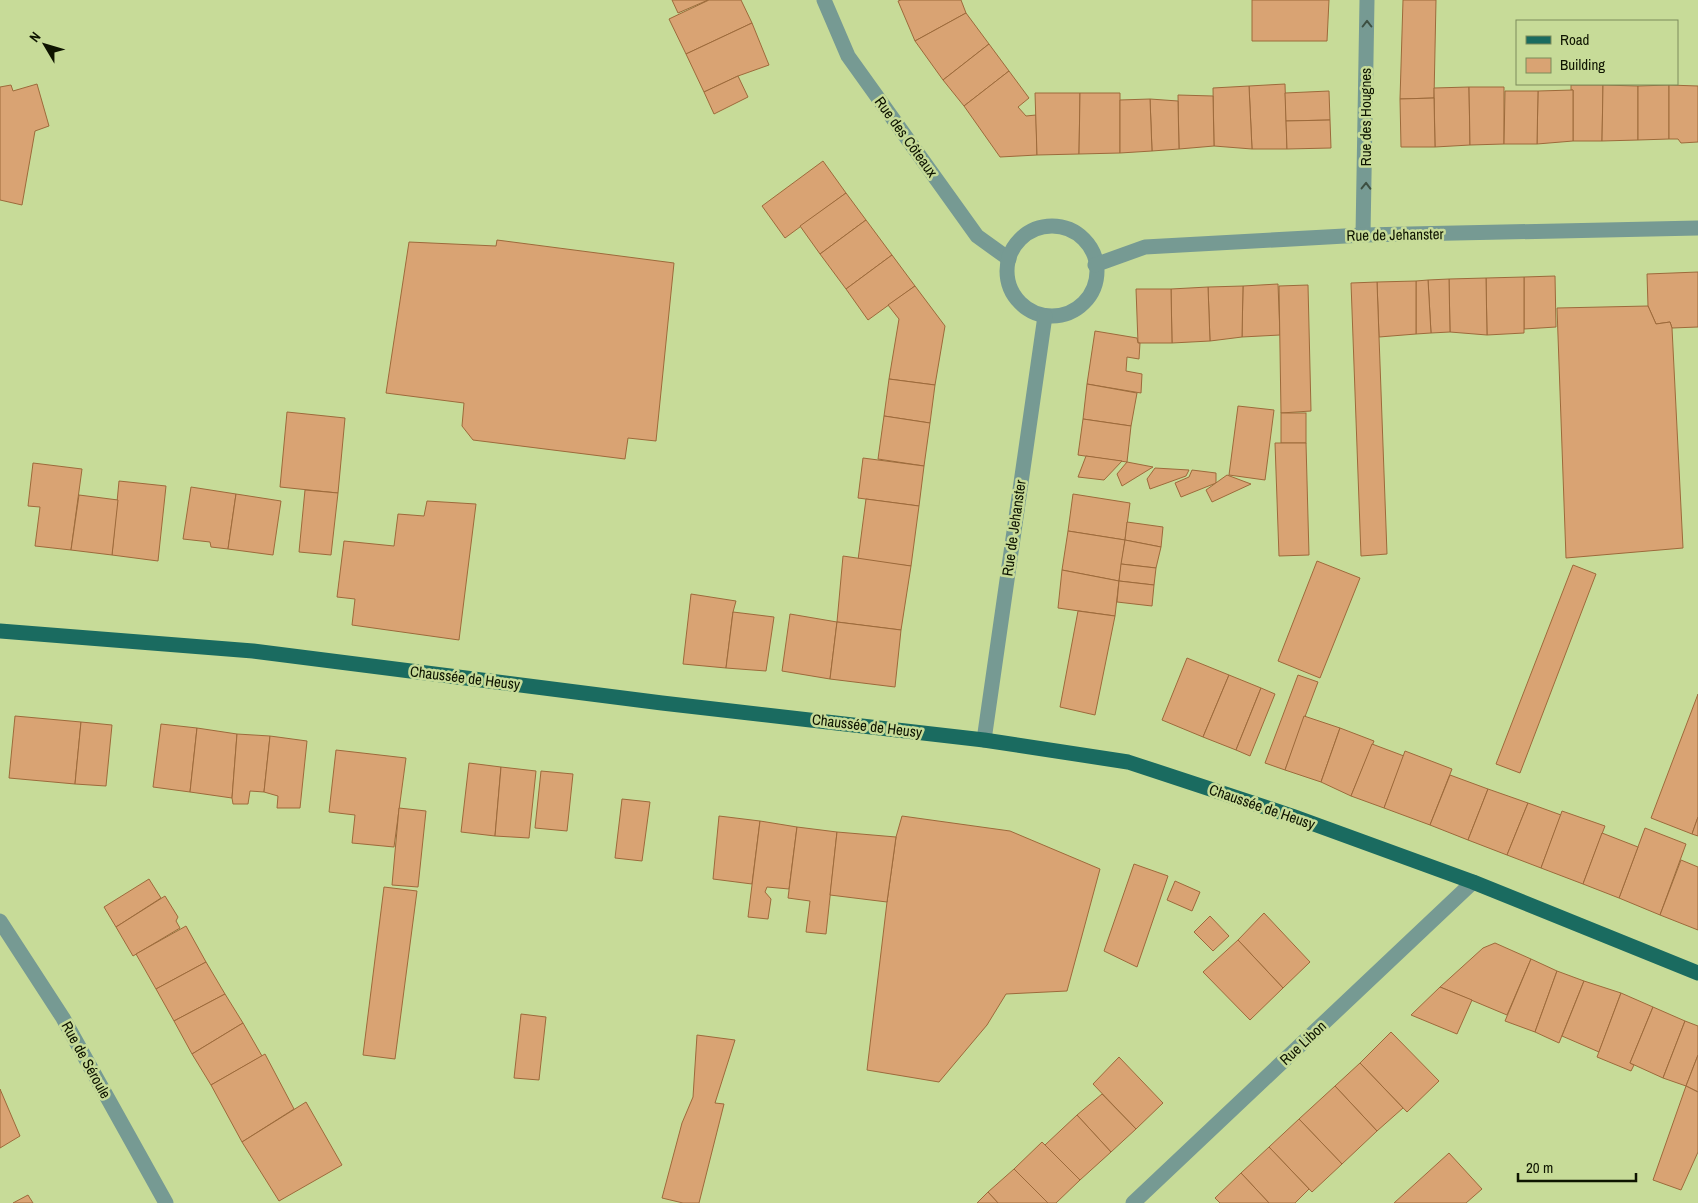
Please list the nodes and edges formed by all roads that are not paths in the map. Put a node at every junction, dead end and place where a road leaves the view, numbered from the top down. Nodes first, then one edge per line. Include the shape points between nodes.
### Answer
1 (824, 0) edge
2 (1367, 0) edge
3 (1698, 228) edge
4 (1363, 235) junction
5 (1009, 258) junction
6 (1095, 265) junction
7 (1044, 316) junction
8 (0, 631) edge
9 (984, 740) junction
10 (1473, 882) junction
11 (0, 921) edge
12 (1698, 974) edge
13 (166, 1203) edge
14 (1133, 1203) edge

1 - 5 street, Rue des Côteaux via 848,56 977,236
4 -> 2 street, Rue des Hougnes
3 - 4 street, Rue de Jehanster
4 - 6 street, Rue de Jehanster via 1145,247
5 - 6 street via 1026,235 1038,229 1057,227 1076,232 1086,241 1094,252
5 - 7 street via 1007,270 1014,295 1027,308
6 - 7 street via 1096,282 1089,298 1061,316
7 - 9 street, Rue de Jehanster
8 - 9 main road, Chaussée de Heusy via 253,652
9 - 10 main road, Chaussée de Heusy via 1128,762 1292,816
10 - 12 main road, Chaussée de Heusy
10 - 14 street, Rue Libon
11 - 13 street, Rue de Séroule via 63,1018

